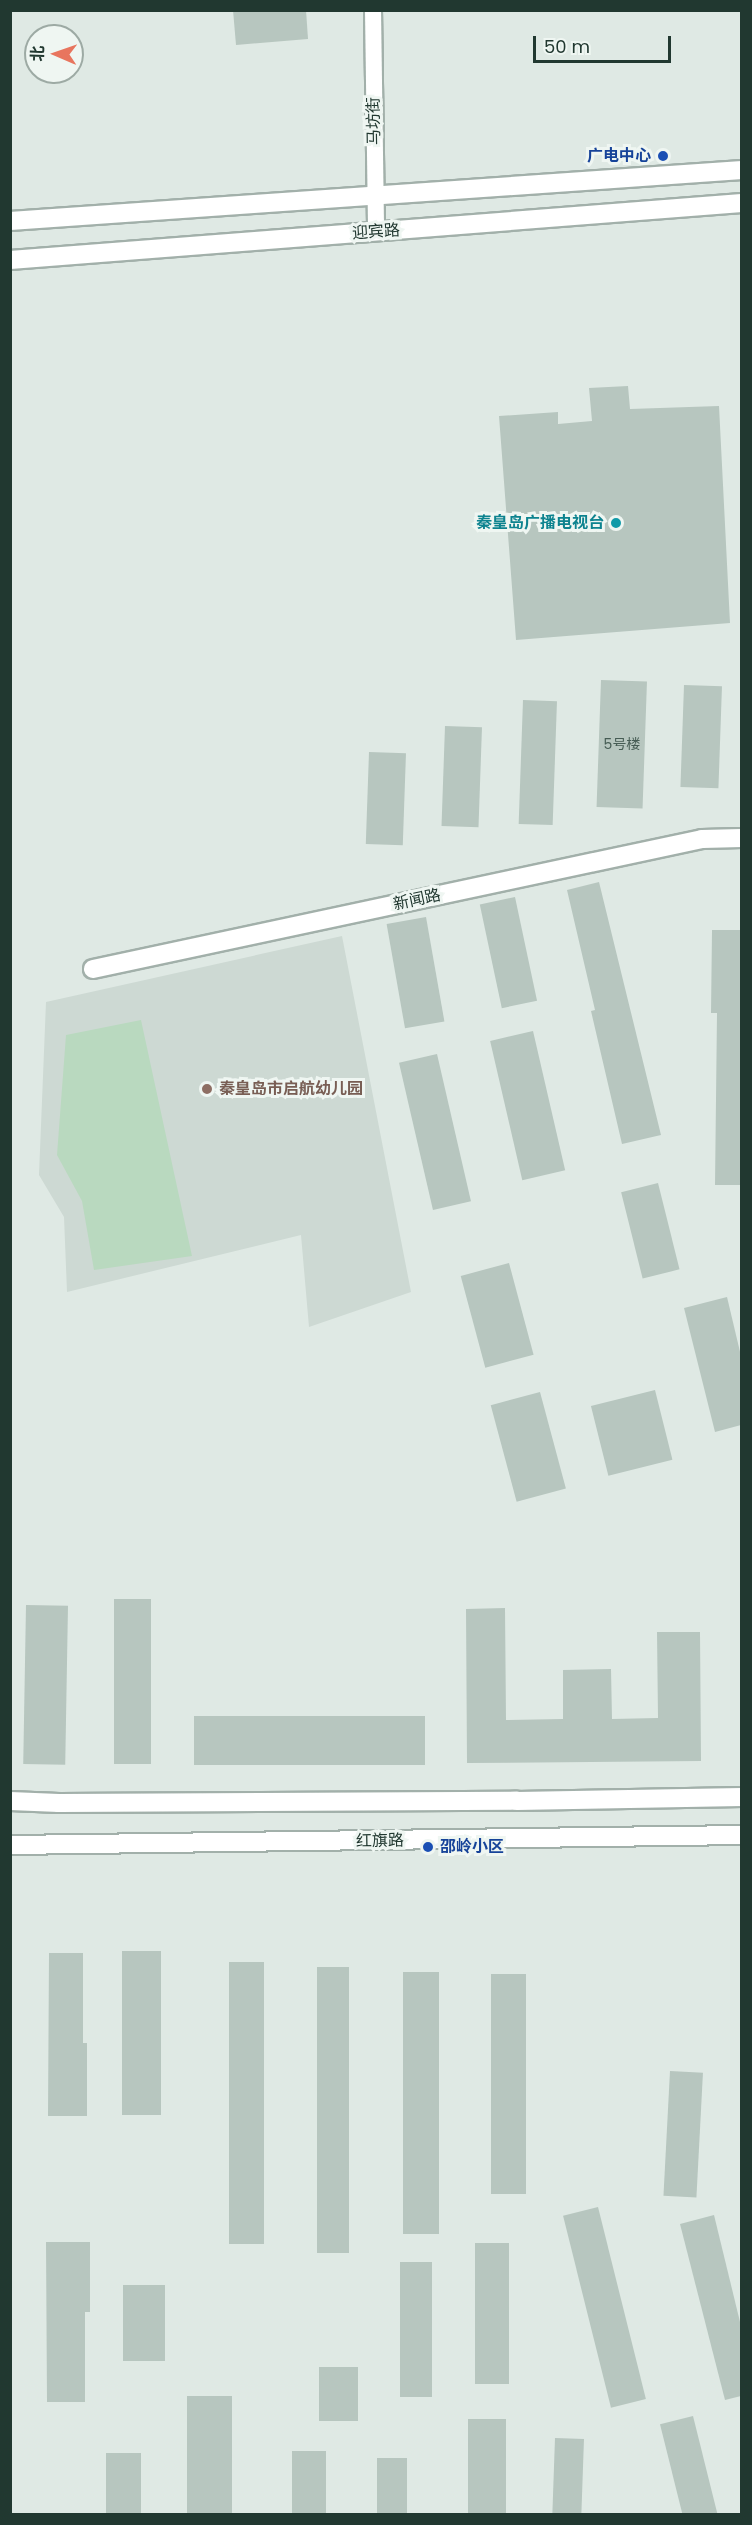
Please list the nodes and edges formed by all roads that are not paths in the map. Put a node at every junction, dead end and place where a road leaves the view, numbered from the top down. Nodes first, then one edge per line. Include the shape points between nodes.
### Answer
1 (373, 10) edge
2 (741, 170) edge
3 (375, 197) junction
4 (741, 203) edge
5 (10, 222) edge
6 (376, 232) junction
7 (10, 260) edge
8 (741, 838) edge
9 (93, 969) dead end
10 (741, 1797) edge
11 (10, 1801) edge
12 (741, 1835) edge
13 (10, 1845) edge

1 - 3 street, 马坊街
2 - 3 main road
3 - 5 main road
3 - 6 street, 马坊街
4 - 6 main road, 迎宾路
6 - 7 main road, 迎宾路
8 - 9 main road, 新闻路 via 702,839
10 - 11 main road via 517,1802
12 - 13 main road, 红旗路

